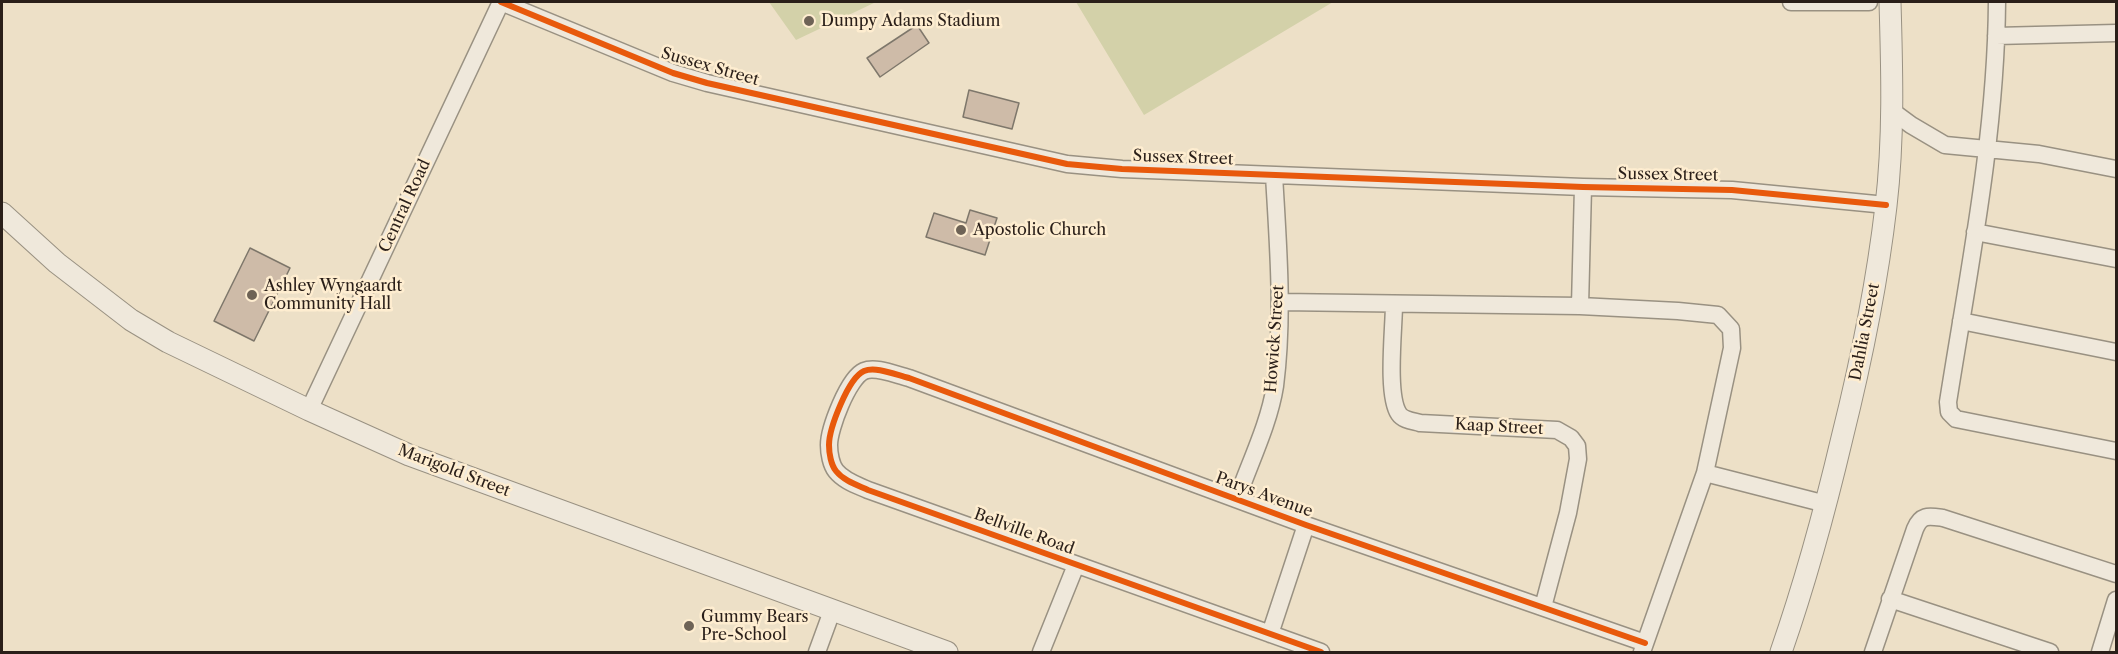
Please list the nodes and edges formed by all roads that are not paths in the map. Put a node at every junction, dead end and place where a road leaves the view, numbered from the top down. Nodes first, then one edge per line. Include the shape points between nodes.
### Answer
1 (501, 2) edge
2 (1791, 2) edge
3 (1869, 2) edge
4 (1890, 2) edge
5 (1996, 2) edge
6 (2116, 33) edge
7 (1996, 36) junction
8 (1892, 111) junction
9 (1988, 149) junction
10 (2116, 169) edge
11 (1274, 175) junction
12 (1583, 187) junction
13 (1886, 205) junction
14 (2, 213) edge
15 (1975, 232) junction
16 (2116, 259) edge
17 (1281, 302) junction
18 (1394, 304) junction
19 (1580, 306) junction
20 (1961, 321) junction
21 (2116, 352) edge
22 (875, 370) joint
23 (309, 410) junction
24 (2116, 451) edge
25 (1705, 473) junction
26 (1237, 499) junction
27 (1826, 504) junction
28 (1306, 525) junction
29 (1076, 565) junction
30 (2116, 574) edge
31 (1890, 599) junction
32 (2116, 600) edge
33 (1543, 607) junction
34 (832, 610) junction
35 (1270, 634) junction
36 (1643, 648) edge
37 (817, 652) edge
38 (946, 652) edge
39 (1041, 652) edge
40 (1321, 652) edge
41 (1781, 652) edge
42 (1873, 652) edge
43 (2050, 652) edge
44 (2100, 652) edge

1 - 11 street, Sussex Street via 673,73 865,120 1067,164
1 - 23 street, Central Road
2 - 3 street
4 - 8 street, Dahlia Street
5 - 7 street
6 - 7 street
7 - 9 street
8 - 9 street via 1945,145
8 - 13 street, Dahlia Street
9 - 10 street via 2038,153
9 - 15 street
11 - 12 street, Sussex Street
11 - 17 street, Howick Street
12 - 13 street, Sussex Street via 1732,190
12 - 19 street
13 - 27 street, Dahlia Street via 1860,364
14 - 23 street, Marigold Street via 57,263 131,320
15 - 16 street
15 - 20 street
17 - 18 street
17 - 26 street, Howick Street via 1274,386
18 - 19 street
18 - 33 street, Kaap Street via 1392,394 1399,414 1406,420 1557,430 1577,446 1568,513
19 - 25 street via 1703,312 1718,315 1731,329 1732,348
20 - 21 street
20 - 24 street via 1948,402 1951,416
22 - 26 street, Parys Avenue via 909,378
22 - 29 street, Bellville Road via 857,376 832,428 830,458 843,478
23 - 34 street, Marigold Street via 409,455
25 - 27 street
25 - 36 street
26 - 28 street, Parys Avenue
27 - 41 street, Dahlia Street
28 - 33 street, Parys Avenue
28 - 35 street
29 - 35 street, Bellville Road
29 - 39 street
30 - 31 street via 1943,518 1926,516 1920,518 1915,528
31 - 42 street
31 - 43 street
32 - 44 street
33 - 36 street, Parys Avenue
34 - 37 street
34 - 38 street, Marigold Street
35 - 40 street, Bellville Road

